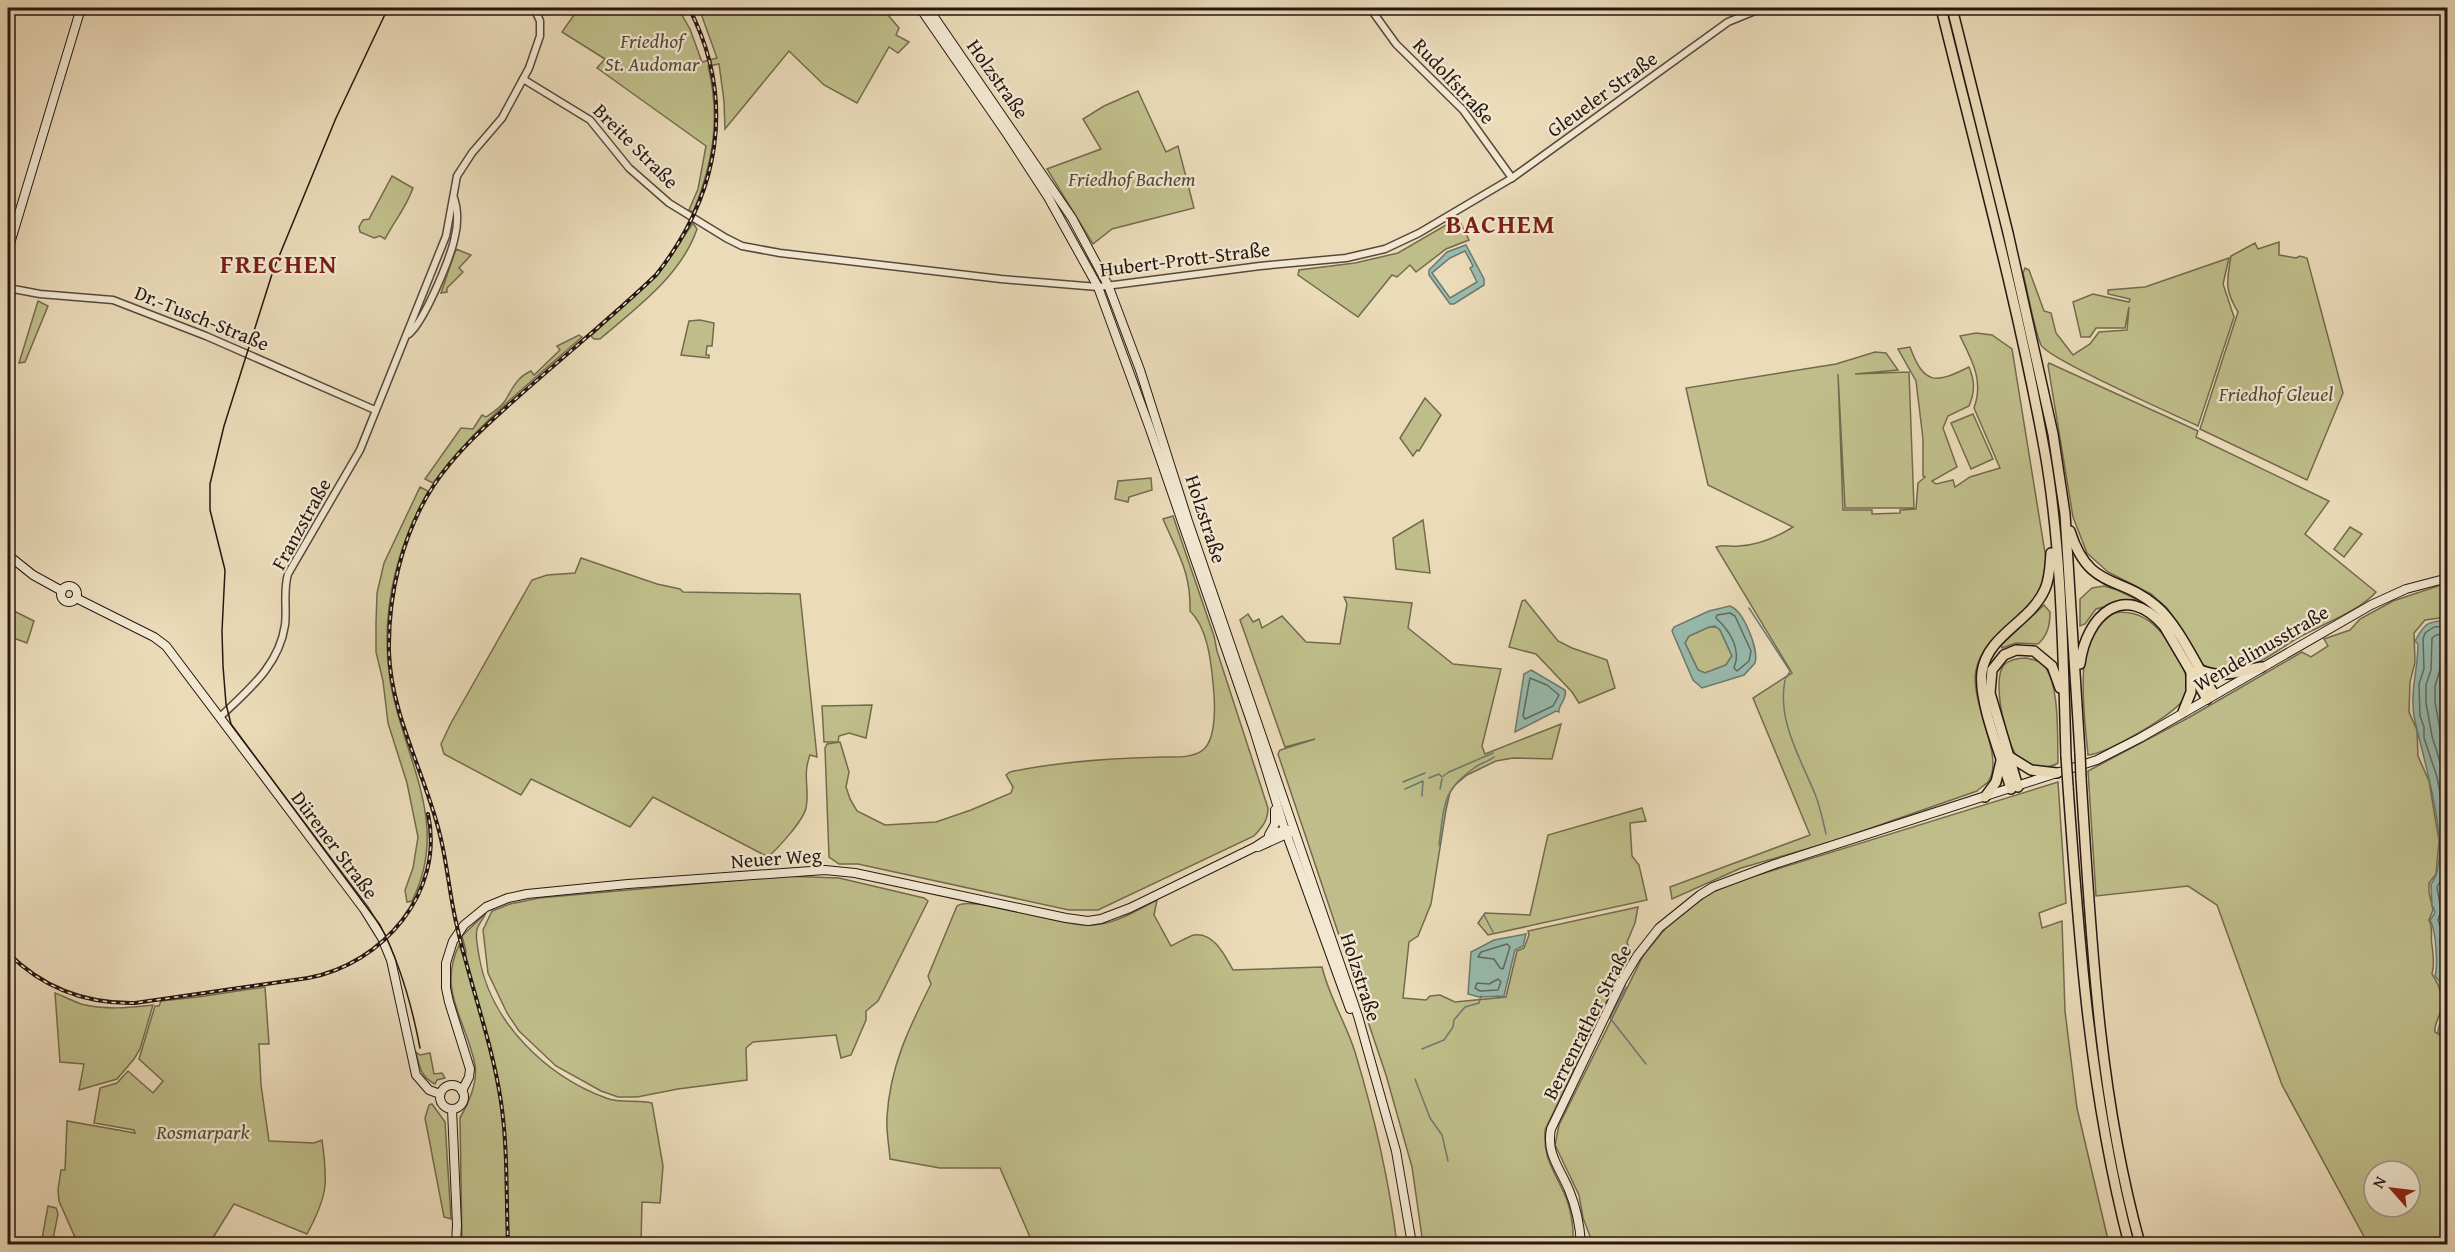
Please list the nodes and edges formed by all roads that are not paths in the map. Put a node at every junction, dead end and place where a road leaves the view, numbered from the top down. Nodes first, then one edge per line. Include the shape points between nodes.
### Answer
1 (81, 8) edge
2 (534, 8) edge
3 (920, 8) edge
4 (928, 8) edge
5 (1371, 8) edge
6 (1762, 8) edge
7 (1941, 8) edge
8 (1952, 8) edge
9 (523, 79) junction
10 (1512, 178) junction
11 (1461, 208) joint
12 (726, 238) joint
13 (8, 250) edge
14 (1107, 285) junction
15 (1098, 287) junction
16 (8, 288) edge
17 (375, 410) junction
18 (2065, 514) junction
19 (2053, 523) junction
20 (8, 555) edge
21 (2448, 578) edge
22 (2262, 668) junction
23 (2195, 670) junction
24 (2077, 684) junction
25 (2210, 697) junction
26 (2065, 708) junction
27 (2183, 712) junction
28 (220, 717) junction
29 (2005, 756) junction
30 (2057, 774) junction
31 (2014, 788) junction
32 (1274, 796) junction
33 (1985, 797) junction
34 (1289, 832) junction
35 (1268, 841) junction
36 (1294, 853) junction
37 (1363, 1035) junction
38 (462, 1091) junction
39 (440, 1094) junction
40 (452, 1109) junction
41 (456, 1245) edge
42 (1412, 1245) edge
43 (1581, 1245) edge
44 (2129, 1245) edge
45 (2140, 1245) edge

1 - 13 main road
2 - 9 street, Franzstraße via 540,21 540,36
3 - 15 main road, Holzstraße via 1042,188
4 - 14 main road, Holzstraße via 1072,218
5 - 10 street, Rudolfstraße via 1396,44 1463,110
6 - 10 street, Gleueler Straße via 1728,22
7 - 19 highway via 2025,356 2045,455
8 - 18 highway via 2038,363
9 - 12 street, Breite Straße via 590,120 616,155 652,189
9 - 17 street, Franzstraße via 502,118 459,172 454,198 455,240 423,318 406,336
10 - 11 street, Gleueler Straße
11 - 14 street, Hubert-Prott-Straße via 1385,249 1363,255
12 - 15 street, Hubert-Prott-Straße via 767,252
14 - 15 street, Hubert-Prott-Straße
14 - 34 main road, Holzstraße via 1140,370
15 - 32 main road, Holzstraße via 1158,451
16 - 17 street, Dr.-Tusch-Straße via 113,300
17 - 28 street, Franzstraße via 349,472 288,574 279,649 265,672
18 - 23 highway via 2082,560 2094,572 2155,605 2168,618
18 - 24 highway
19 - 26 highway
19 - 29 highway via 2046,589 2031,611 1998,641 1982,670 1983,698
20 - 28 main road, Dürener Straße via 63,591 72,587 76,598 154,637
21 - 22 main road, Wendelinusstraße via 2380,600
22 - 23 highway via 2220,676
22 - 25 main road, Wendelinusstraße
23 - 24 highway via 2156,618 2136,606 2125,605 2106,612 2088,633
23 - 25 highway
23 - 27 highway
24 - 45 highway, bridge via 2094,981 2105,1081
25 - 27 main road, Wendelinusstraße
26 - 29 highway via 2057,677 2044,657 2025,649 2004,655 1992,670 1989,693
26 - 44 highway, bridge via 2082,983 2111,1171
27 - 30 main road, Wendelinusstraße via 2097,760
28 - 39 main road, Dürener Straße via 382,938 391,960 416,1075 429,1090
29 - 30 highway via 2031,770
29 - 31 highway
29 - 33 highway via 1996,782
30 - 31 main road, Wendelinusstraße
31 - 33 main road, Berrenrather Straße
32 - 34 main road, Holzstraße
32 - 35 main road via 1275,824
33 - 43 main road, Berrenrather Straße via 1713,887 1684,905 1647,942 1622,981 1551,1129 1552,1156 1576,1210
34 - 35 main road, Neuer Weg
34 - 36 main road, Holzstraße
34 - 37 main road, Holzstraße via 1309,875
35 - 36 main road via 1286,846
35 - 38 main road, Neuer Weg via 1130,908 1088,921 825,870 628,884 508,898 471,918 448,952 446,988 470,1069
36 - 37 main road, Holzstraße
37 - 42 main road via 1396,1151
38 - 39 main road via 451,1085
38 - 40 main road via 462,1103
39 - 40 main road via 442,1105
40 - 41 main road

